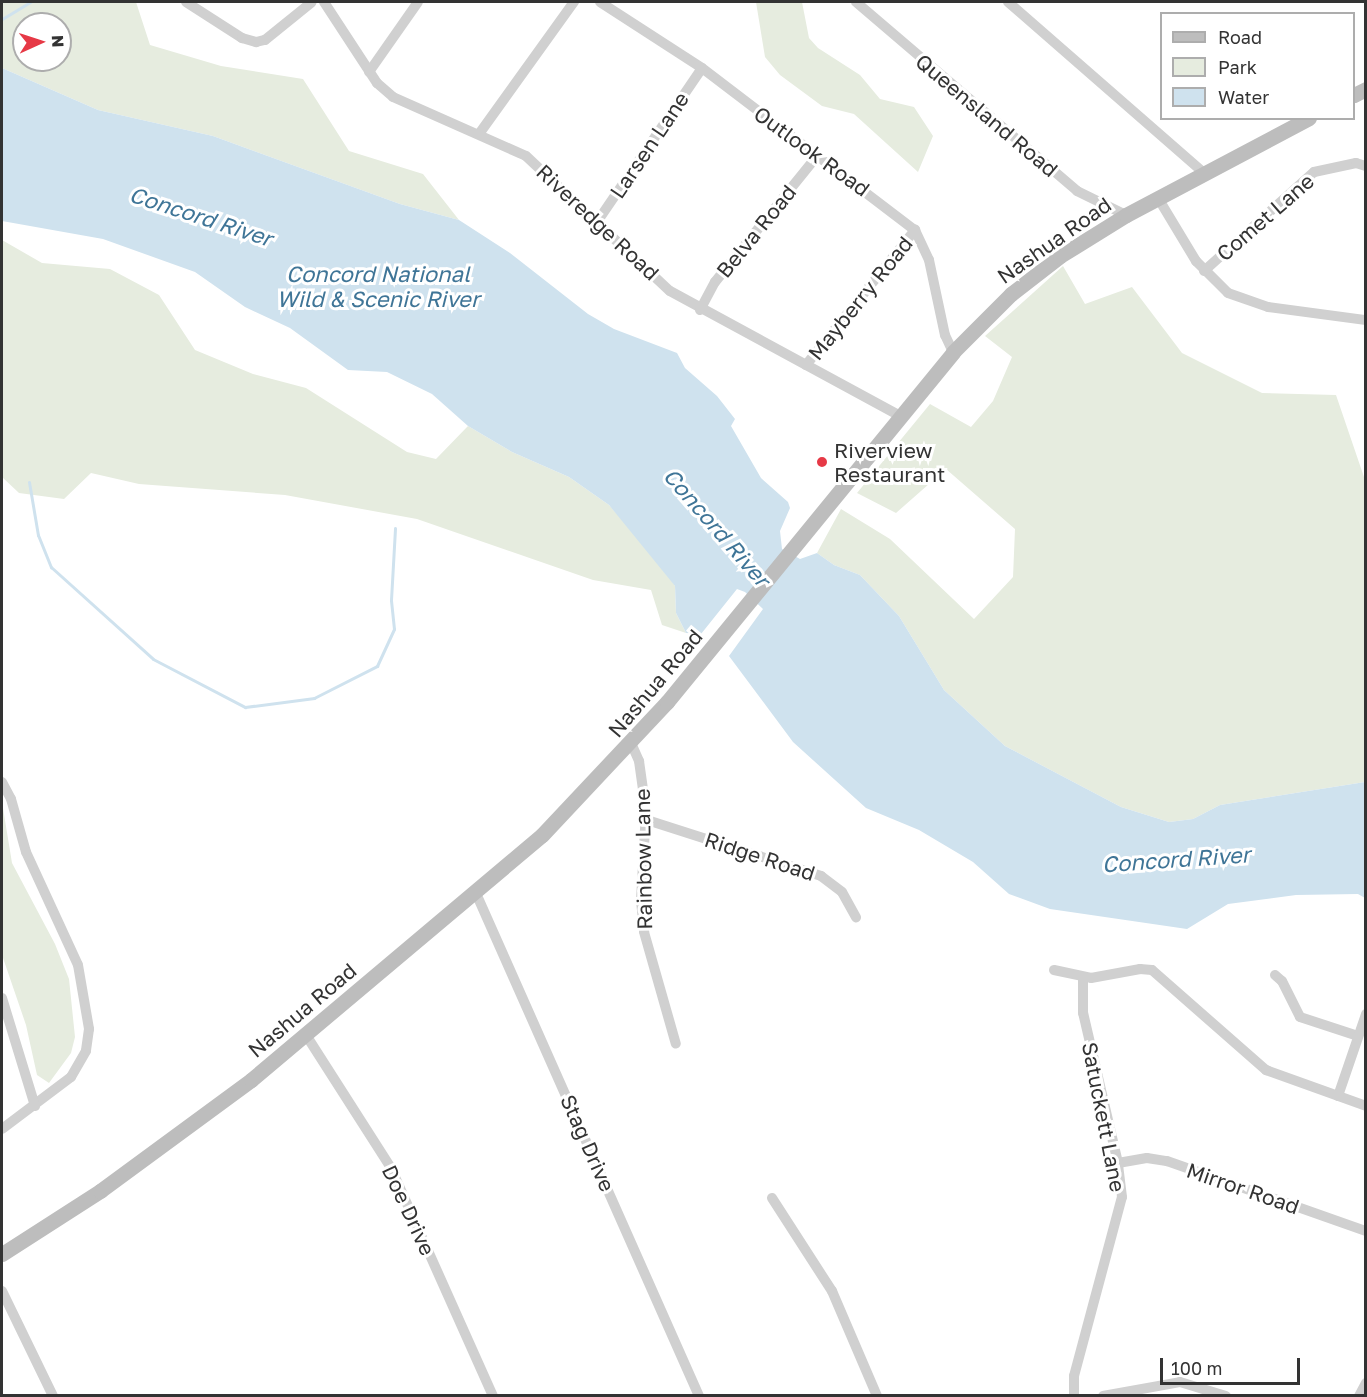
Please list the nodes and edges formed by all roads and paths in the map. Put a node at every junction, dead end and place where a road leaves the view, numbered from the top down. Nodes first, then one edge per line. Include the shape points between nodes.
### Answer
1 (186, 2) edge
2 (312, 2) edge
3 (324, 2) edge
4 (418, 2) edge
5 (574, 2) edge
6 (600, 2) edge
7 (856, 2) edge
8 (1008, 2) edge
9 (702, 68) junction
10 (369, 72) junction
11 (1305, 120) edge
12 (479, 134) junction
13 (817, 156) junction
14 (1364, 165) edge
15 (1204, 174) junction
16 (1158, 198) junction
17 (1126, 215) junction
18 (597, 222) junction
19 (915, 230) junction
20 (1204, 271) junction
21 (700, 310) junction
22 (1365, 320) edge
23 (953, 352) junction
24 (806, 365) junction
25 (900, 417) junction
26 (631, 743) junction
27 (2, 782) edge
28 (646, 820) junction
29 (475, 891) junction
30 (856, 917) dead end
31 (1054, 970) dead end
32 (1275, 975) dead end
33 (1083, 978) junction
34 (2, 998) edge
35 (1365, 1014) edge
36 (306, 1035) junction
37 (1358, 1036) junction
38 (676, 1044) dead end
39 (1338, 1096) junction
40 (35, 1106) junction
41 (1365, 1106) edge
42 (2, 1129) edge
43 (1118, 1163) junction
44 (772, 1198) dead end
45 (1365, 1231) edge
46 (2, 1254) edge
47 (2, 1291) edge
48 (1365, 1383) edge
49 (53, 1395) edge
50 (493, 1395) edge
51 (699, 1395) edge
52 (876, 1395) edge
53 (1074, 1395) edge
54 (1103, 1395) edge
55 (1226, 1395) edge
56 (1359, 1395) edge

1 - 2 street via 242,38 264,40
3 - 10 street, Riveredge Road
4 - 10 street
5 - 12 street
6 - 9 street, Outlook Road
7 - 17 street, Queensland Road via 1069,185 1086,198
8 - 15 street via 1100,78
9 - 13 street, Outlook Road
9 - 18 street, Larsen Lane
10 - 12 street, Riveredge Road via 393,97
11 - 15 main road, Nashua Road
12 - 18 street, Riveredge Road via 530,159
13 - 19 street, Outlook Road
13 - 21 street, Belva Road via 715,282
14 - 20 street, Comet Lane via 1323,168 1311,174
15 - 16 main road, Nashua Road
16 - 17 main road, Nashua Road
16 - 20 street via 1180,239
17 - 23 main road, Nashua Road via 1026,281
18 - 21 street, Riveredge Road via 670,291
19 - 23 street, Outlook Road via 929,260 945,335
19 - 24 street, Mayberry Road
20 - 22 street via 1228,293 1246,302
21 - 24 street, Riveredge Road
23 - 25 main road, Nashua Road
24 - 25 street, Riveredge Road
25 - 26 main road, Nashua Road
26 - 28 street, Rainbow Lane via 639,761
26 - 29 main road, Nashua Road via 542,835
27 - 40 street via 26,852 78,965 88,1018 88,1042 77,1069 63,1086
28 - 30 street, Ridge Road via 821,876 842,892
28 - 38 street, Rainbow Lane via 641,901 644,932
29 - 36 main road, Nashua Road
29 - 51 street, Stag Drive
31 - 33 street
32 - 37 street via 1300,1017
33 - 39 street via 1140,969 1156,973 1266,1070
33 - 43 street, Satuckett Lane via 1083,1013
34 - 40 street
35 - 37 street
36 - 46 main road, Nashua Road via 141,1162
36 - 50 street, Doe Drive via 394,1175
37 - 39 street
39 - 41 street
40 - 42 street
43 - 45 street, Mirror Road via 1147,1158 1167,1161
43 - 53 street, Satuckett Lane via 1121,1208 1074,1376
44 - 52 street via 828,1283
47 - 49 street
48 - 56 street
54 - 55 street via 1180,1382

